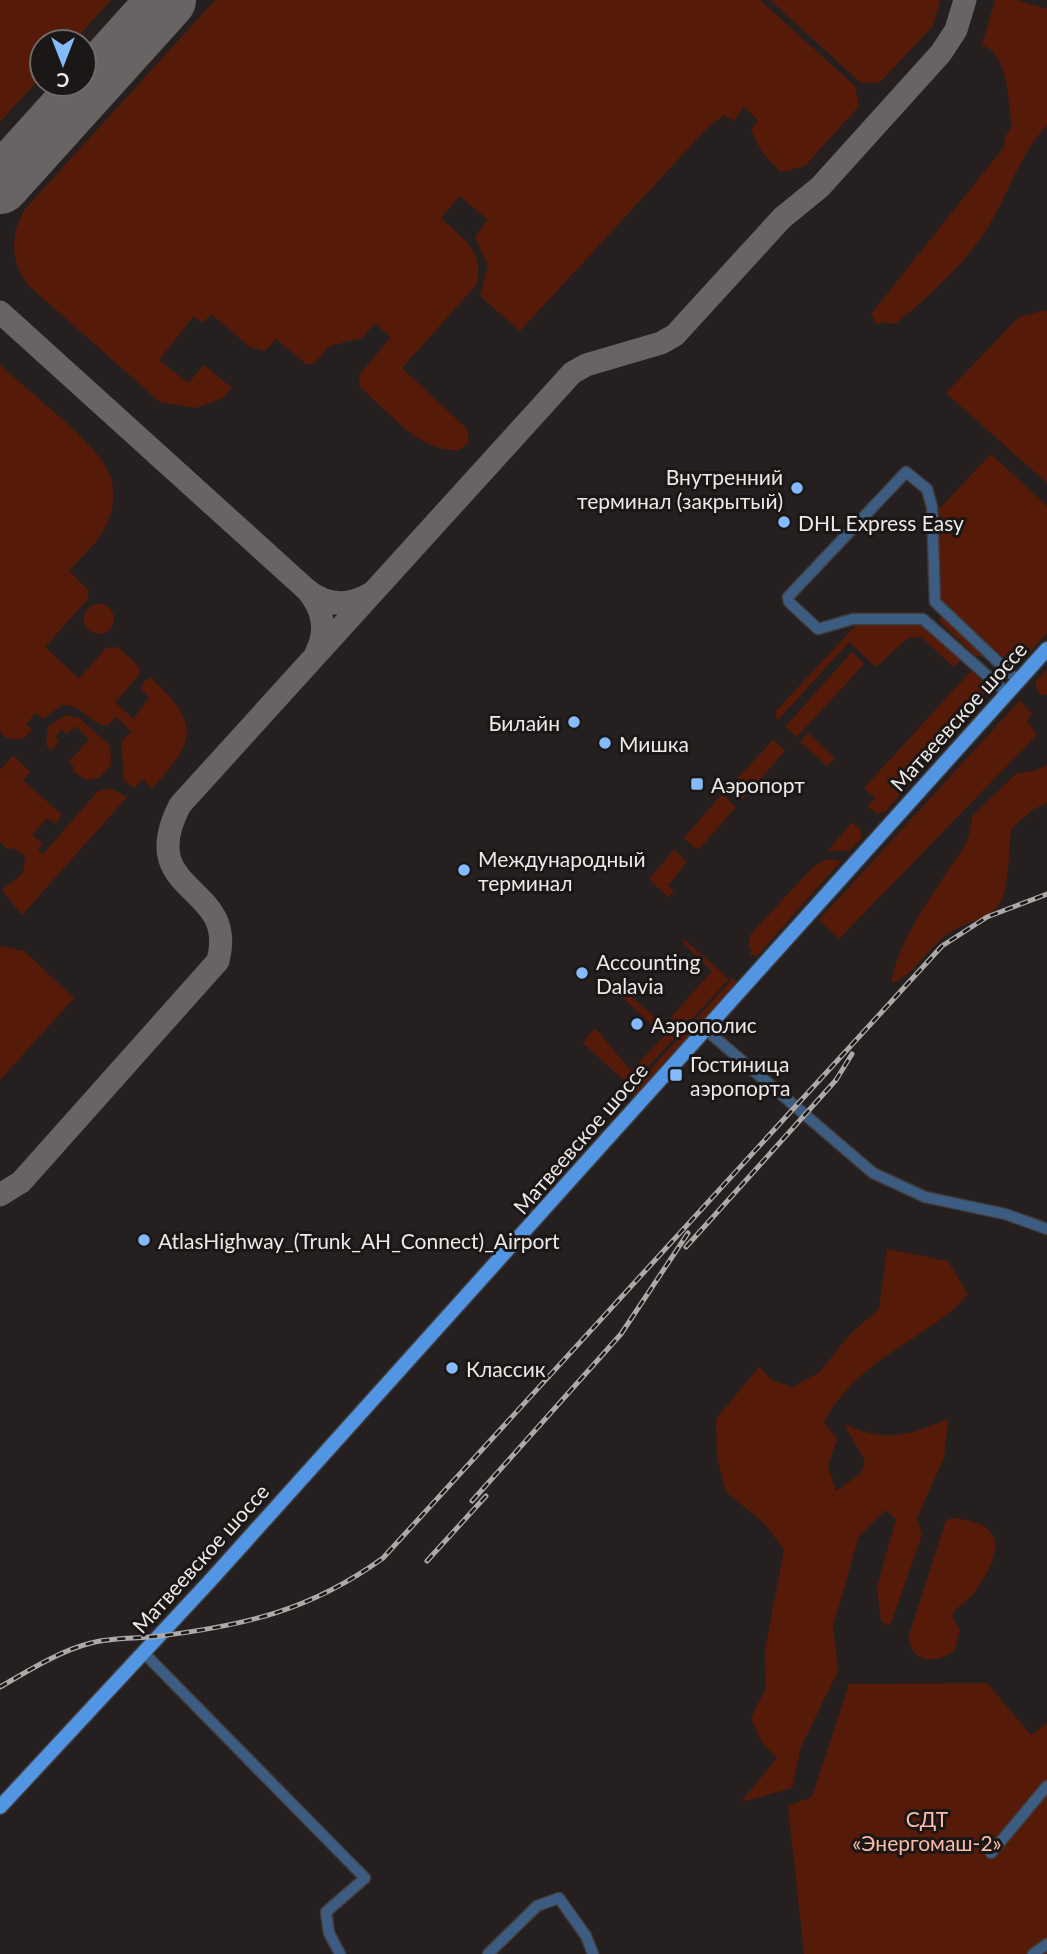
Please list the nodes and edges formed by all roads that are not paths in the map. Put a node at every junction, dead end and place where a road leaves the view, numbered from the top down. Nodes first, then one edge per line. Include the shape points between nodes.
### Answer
1 (1047, 649) edge
2 (1018, 681) junction
3 (1007, 693) junction
4 (705, 1029) junction
5 (1047, 1229) edge
6 (143, 1652) junction
7 (1047, 1786) edge
8 (0, 1807) edge
9 (991, 1853) dead end
10 (1047, 1944) edge
11 (340, 1954) edge
12 (488, 1954) edge
13 (593, 1954) edge
14 (1033, 1954) edge

1 - 2 main road, Матвеевское шоссе
2 - 3 main road, Матвеевское шоссе
2 - 3 street via 935,602 932,507 927,489 910,474 902,474 789,594 789,602 818,629 853,619 923,619
3 - 4 main road, Матвеевское шоссе
4 - 5 street via 873,1174 925,1197 1005,1214
4 - 6 main road, Матвеевское шоссе
6 - 8 main road, Матвеевское шоссе
6 - 11 street via 365,1878 326,1912 329,1933
7 - 9 street
10 - 14 street
12 - 13 street via 537,1906 559,1898

